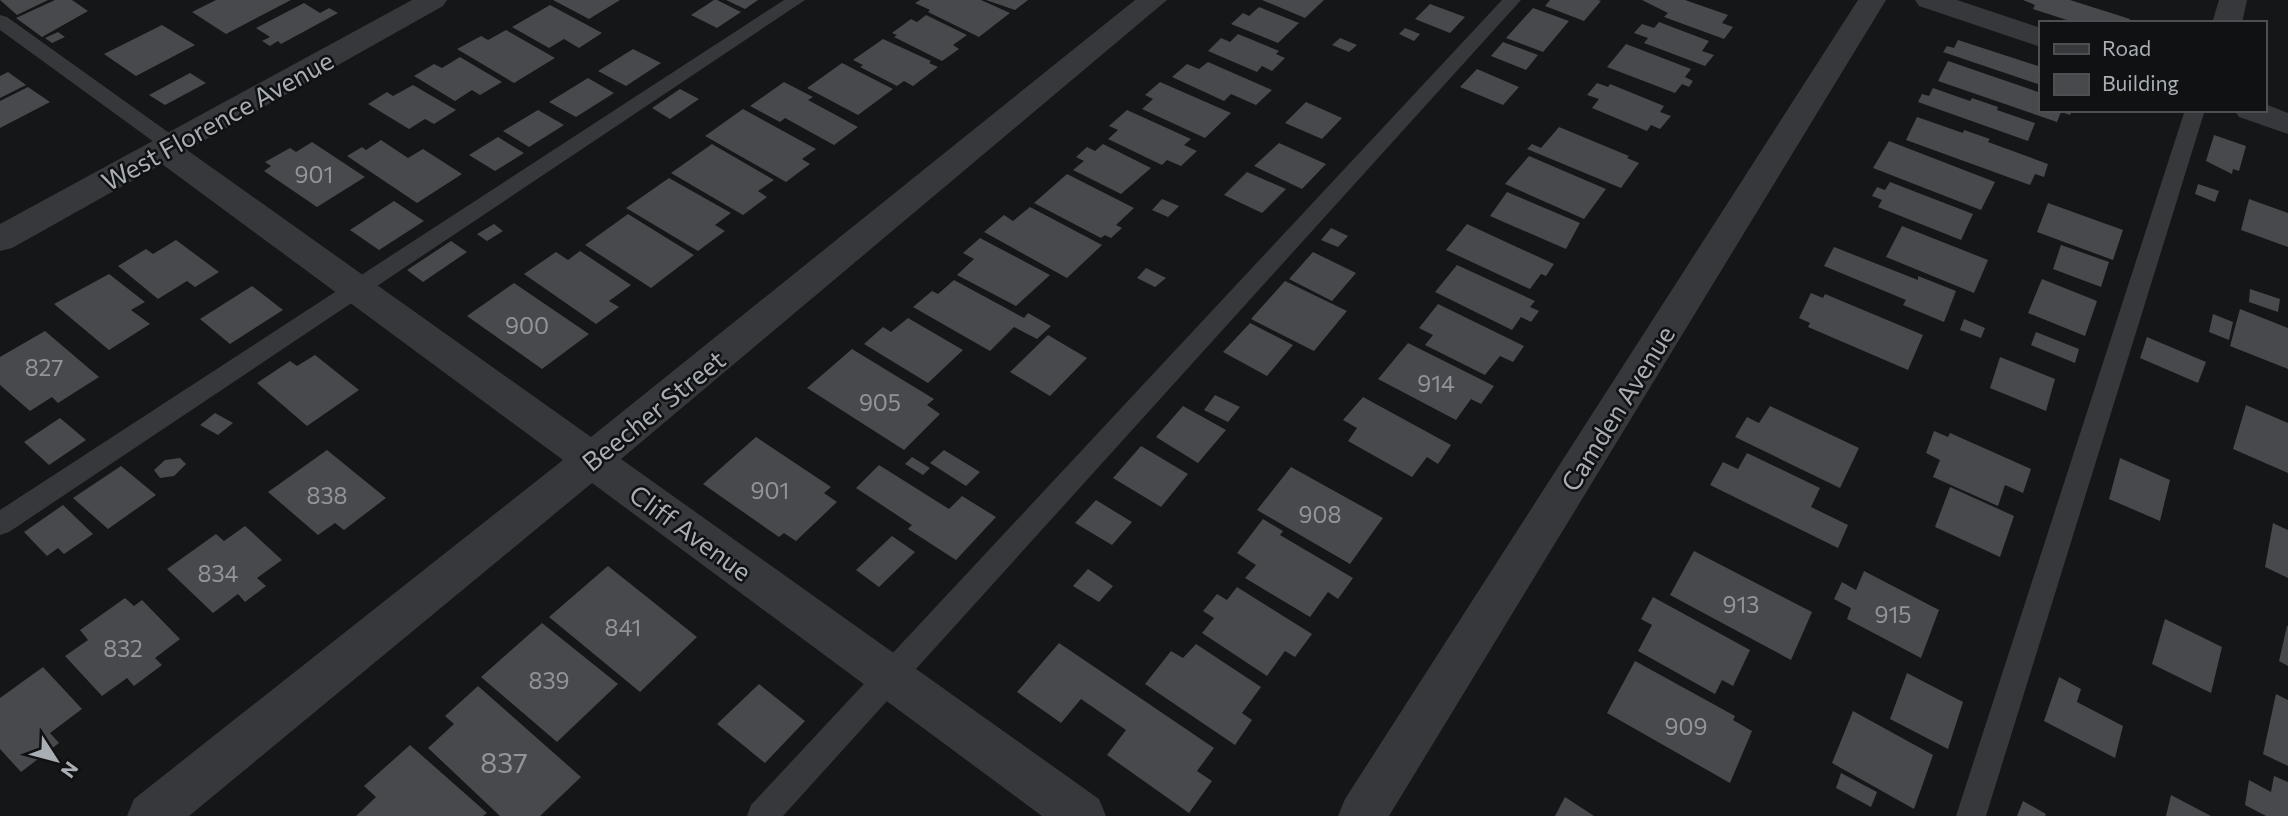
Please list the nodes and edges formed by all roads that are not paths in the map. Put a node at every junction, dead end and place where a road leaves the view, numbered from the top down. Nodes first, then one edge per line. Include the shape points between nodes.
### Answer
1 (433, 0) edge
2 (796, 0) edge
3 (1153, 0) edge
4 (1513, 0) edge
5 (1872, 0) edge
6 (1929, 0) edge
7 (2233, 0) edge
8 (0, 21) edge
9 (2228, 21) edge
10 (2039, 37) edge
11 (2194, 112) edge
12 (2255, 112) edge
13 (2288, 124) edge
14 (168, 147) junction
15 (0, 239) edge
16 (357, 290) junction
17 (592, 460) junction
18 (0, 524) edge
19 (890, 677) junction
20 (151, 816) edge
21 (762, 816) edge
22 (1082, 816) edge
23 (1362, 816) edge
24 (1971, 816) edge

1 - 14 street, West Florence Avenue
2 - 16 lane
3 - 17 street, Beecher Street
4 - 19 lane
5 - 23 street, Camden Avenue
6 - 10 street
7 - 9 street
8 - 14 lane
11 - 24 lane
12 - 13 street
14 - 15 street, West Florence Avenue
14 - 16 street, Cliff Avenue
16 - 17 street, Cliff Avenue
16 - 18 lane
17 - 19 street, Cliff Avenue
17 - 20 street, Beecher Street
19 - 21 lane
19 - 22 street, Cliff Avenue

